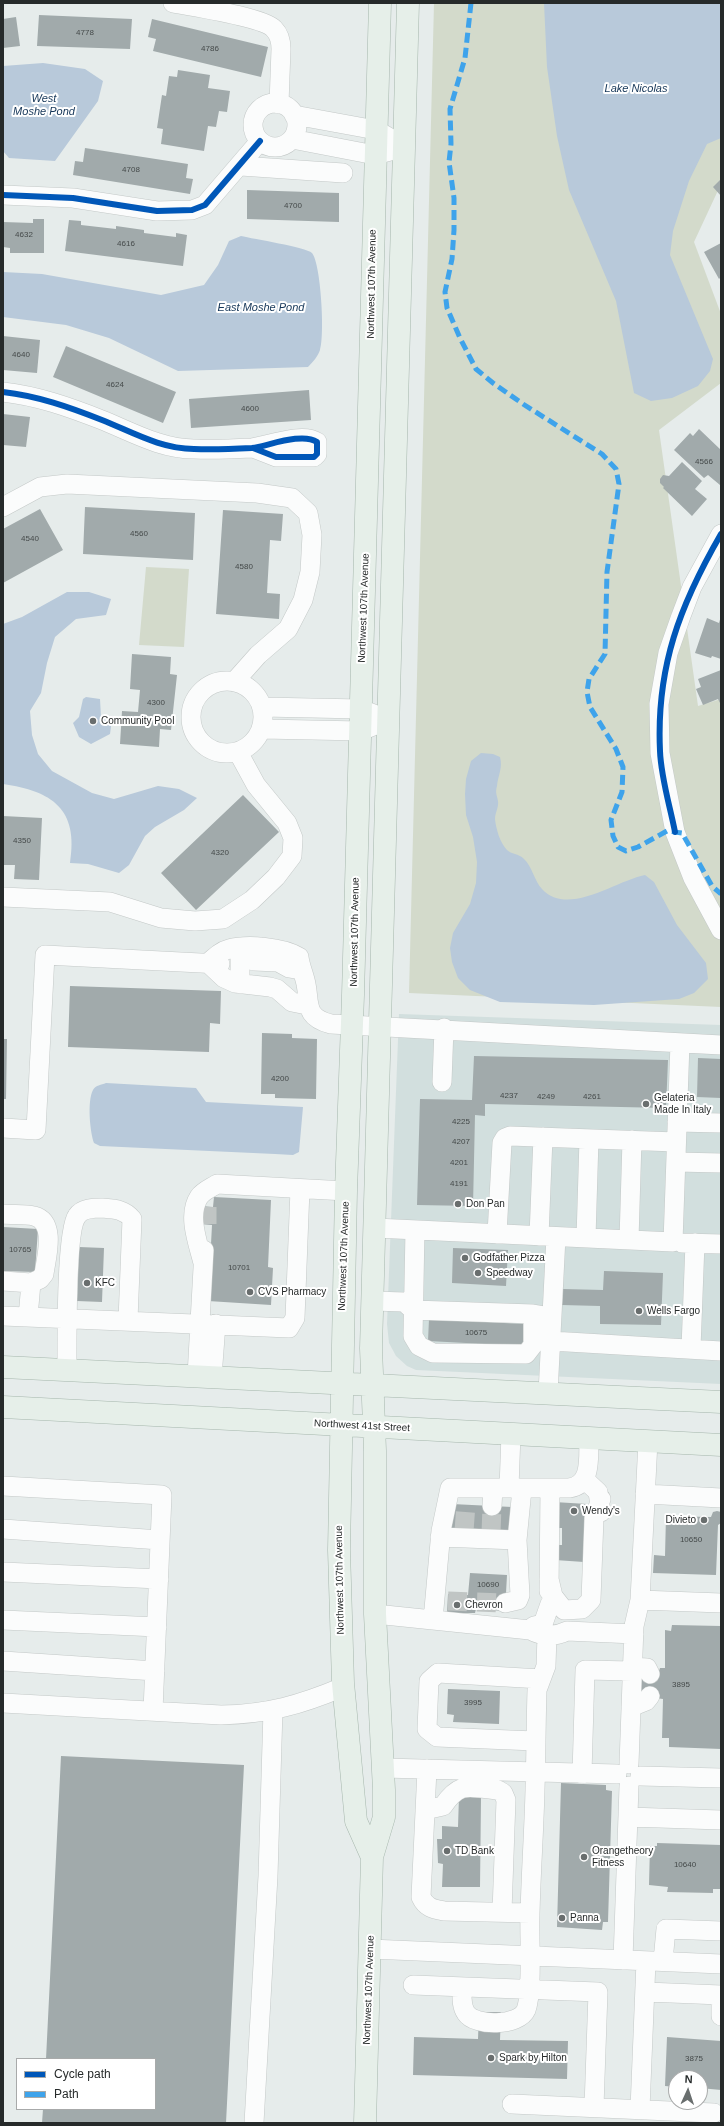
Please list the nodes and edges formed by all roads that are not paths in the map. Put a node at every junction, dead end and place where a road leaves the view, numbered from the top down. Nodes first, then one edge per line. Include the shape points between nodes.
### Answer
1 (173, 3) edge
2 (380, 3) edge
3 (408, 3) edge
4 (279, 104) junction
5 (294, 115) junction
6 (316, 119) junction
7 (376, 130) junction
8 (292, 139) junction
9 (260, 141) junction
10 (311, 143) junction
11 (404, 146) junction
12 (375, 155) junction
13 (240, 166) junction
14 (343, 173) dead end
15 (3, 194) edge
16 (3, 392) edge
17 (253, 448) dead end
18 (3, 506) edge
19 (721, 534) edge
20 (714, 560) edge
21 (234, 682) junction
22 (262, 706) junction
23 (295, 707) junction
24 (361, 709) junction
25 (388, 720) junction
26 (262, 729) junction
27 (294, 730) junction
28 (361, 731) junction
29 (238, 752) junction
30 (3, 896) edge
31 (721, 930) edge
32 (241, 954) junction
33 (208, 963) junction
34 (240, 984) junction
35 (300, 1003) junction
36 (352, 1025) junction
37 (380, 1027) junction
38 (444, 1028) junction
39 (680, 1043) junction
40 (721, 1045) edge
41 (442, 1082) dead end
42 (677, 1122) junction
43 (721, 1123) edge
44 (3, 1128) edge
45 (543, 1137) junction
46 (589, 1139) junction
47 (632, 1140) junction
48 (676, 1142) junction
49 (676, 1162) junction
50 (721, 1163) edge
51 (213, 1187) junction
52 (300, 1189) junction
53 (346, 1191) junction
54 (3, 1214) edge
55 (375, 1228) junction
56 (415, 1230) junction
57 (497, 1234) junction
58 (548, 1236) junction
59 (586, 1238) junction
60 (629, 1240) junction
61 (673, 1242) junction
62 (695, 1243) junction
63 (721, 1244) edge
64 (203, 1262) junction
65 (3, 1281) edge
66 (30, 1282) junction
67 (373, 1301) junction
68 (413, 1310) junction
69 (533, 1314) junction
70 (3, 1316) edge
71 (28, 1317) junction
72 (552, 1317) junction
73 (67, 1318) junction
74 (128, 1320) junction
75 (207, 1324) junction
76 (551, 1341) junction
77 (690, 1348) junction
78 (721, 1351) edge
79 (3, 1367) edge
80 (67, 1370) junction
81 (204, 1377) junction
82 (340, 1383) junction
83 (373, 1384) junction
84 (548, 1393) junction
85 (721, 1402) edge
86 (3, 1407) edge
87 (341, 1425) junction
88 (375, 1427) junction
89 (511, 1434) junction
90 (589, 1438) junction
91 (648, 1441) junction
92 (721, 1445) edge
93 (584, 1479) junction
94 (3, 1486) edge
95 (550, 1488) junction
96 (504, 1493) junction
97 (645, 1494) junction
98 (721, 1498) edge
99 (601, 1500) junction
100 (3, 1529) edge
101 (440, 1537) junction
102 (160, 1540) junction
103 (518, 1540) junction
104 (3, 1572) edge
105 (158, 1579) junction
106 (549, 1579) junction
107 (640, 1600) junction
108 (506, 1603) tunnel mouth
109 (721, 1603) edge
110 (550, 1604) junction
111 (375, 1614) junction
112 (3, 1620) edge
113 (433, 1620) junction
114 (157, 1627) junction
115 (567, 1631) junction
116 (588, 1632) junction
117 (539, 1633) junction
118 (634, 1634) junction
119 (3, 1661) edge
120 (638, 1670) junction
121 (155, 1671) junction
122 (541, 1679) junction
123 (343, 1687) junction
124 (650, 1696) dead end
125 (3, 1703) edge
126 (631, 1707) junction
127 (273, 1710) junction
128 (153, 1711) junction
129 (535, 1741) junction
130 (383, 1768) junction
131 (427, 1769) junction
132 (536, 1773) junction
133 (582, 1774) junction
134 (629, 1775) junction
135 (721, 1778) edge
136 (425, 1810) junction
137 (628, 1817) junction
138 (721, 1820) edge
139 (372, 1857) junction
140 (502, 1912) junction
141 (530, 1913) junction
142 (721, 1931) edge
143 (370, 1950) junction
144 (529, 1956) junction
145 (623, 1960) junction
146 (655, 1961) junction
147 (721, 1964) edge
148 (413, 1985) dead end
149 (462, 1987) junction
150 (529, 1990) junction
151 (646, 1992) junction
152 (721, 1995) edge
153 (721, 2016) edge
154 (512, 2104) dead end
155 (594, 2107) junction
156 (640, 2109) junction
157 (714, 2112) dead end
158 (254, 2123) edge
159 (365, 2123) edge

1 - 4 street via 255,20 274,29 281,49
2 - 7 main road, Northwest 107th Avenue
3 - 11 main road, Northwest 107th Avenue
4 - 5 street
4 - 9 street via 265,106 255,115 254,129
5 - 6 street
5 - 8 street via 297,125
6 - 7 street
6 - 10 street
7 - 11 street
7 - 12 main road, Northwest 107th Avenue
8 - 9 street via 280,146 266,145
8 - 10 street
9 - 13 street
10 - 12 street
11 - 12 street
11 - 25 main road, Northwest 107th Avenue via 391,686
12 - 24 main road, Northwest 107th Avenue
13 - 14 street
13 - 15 street via 205,205 192,210 157,211 73,198
16 - 17 street via 52,401 169,447
18 - 21 street via 40,487 67,484 292,498 308,513 312,535 310,572 303,600 288,629 258,655
19 - 20 street
20 - 31 street via 692,587 668,653 659,704 660,752 675,832 693,878
21 - 22 street via 252,690
21 - 29 street via 208,686 198,695 192,706 190,719 194,732 206,747 224,754
22 - 23 street
22 - 26 street
23 - 24 street
23 - 27 street
24 - 25 street
24 - 28 main road, Northwest 107th Avenue
25 - 28 street
25 - 37 main road, Northwest 107th Avenue
26 - 27 street
26 - 29 street via 257,739
27 - 28 street
28 - 36 main road, Northwest 107th Avenue
29 - 30 street via 256,785 287,823 293,838 292,856 276,877 252,900 223,919 195,921 162,918 110,902
32 - 33 street via 223,951
32 - 34 street
32 - 35 street via 278,949 299,957 306,983
33 - 34 street via 224,978
33 - 44 street via 45,955 36,1130
34 - 35 street via 277,989
35 - 36 street via 325,1022
36 - 37 street
36 - 53 main road, Northwest 107th Avenue
37 - 38 street
37 - 55 main road, Northwest 107th Avenue
38 - 39 street
38 - 41 street
39 - 40 street
39 - 42 street
42 - 43 street
42 - 48 street
45 - 46 street
45 - 57 street via 510,1136 502,1143
45 - 58 street
46 - 47 street
46 - 59 street
47 - 48 street
47 - 60 street
48 - 49 street
49 - 50 street
49 - 61 street
51 - 52 street via 218,1184
51 - 64 street via 208,1195
51 - 64 street via 199,1197 195,1208 194,1226
52 - 53 street
52 - 75 street via 292,1325 281,1329
53 - 82 main road, Northwest 107th Avenue
54 - 66 street via 38,1218 48,1229 44,1274 40,1279
55 - 56 street
55 - 67 main road, Northwest 107th Avenue
56 - 57 street
56 - 68 street
57 - 58 street
58 - 59 street
58 - 72 street
59 - 60 street
60 - 61 street
61 - 62 street
62 - 63 street
62 - 77 street
64 - 75 street
65 - 66 street
66 - 71 street
67 - 68 street via 404,1302
67 - 83 main road, Northwest 107th Avenue
68 - 69 street
68 - 69 street via 413,1336 419,1346 433,1353 526,1354 533,1345
69 - 72 street
70 - 71 street
71 - 73 street
72 - 76 street
73 - 74 street
73 - 74 street via 72,1230 77,1215 91,1209 120,1209 128,1214 132,1223
73 - 80 street
74 - 75 street
75 - 81 street
76 - 77 street
76 - 84 street
77 - 78 street
79 - 80 main road
80 - 81 main road
81 - 82 main road
82 - 83 main road
82 - 87 main road, Northwest 107th Avenue
83 - 84 main road
83 - 88 main road, Northwest 107th Avenue
84 - 85 main road
86 - 87 main road, Northwest 41st Street
87 - 88 main road, Northwest 41st Street
87 - 123 main road, Northwest 107th Avenue via 339,1594
88 - 89 main road, Northwest 41st Street
88 - 111 main road, Northwest 107th Avenue
89 - 90 main road, Northwest 41st Street
89 - 96 street
90 - 91 main road, Northwest 41st Street
90 - 93 street via 587,1471
91 - 92 main road, Northwest 41st Street
91 - 97 street
93 - 95 street via 573,1488
93 - 99 street via 598,1492
94 - 102 street via 162,1495
95 - 96 street
95 - 106 street
96 - 101 street via 466,1497 450,1488
96 - 103 street
97 - 98 street
97 - 107 street
99 - 106 street via 594,1518 591,1600 582,1608 564,1610 553,1596
99 - 116 street via 600,1589
100 - 102 street
101 - 103 street via 464,1534
101 - 113 street via 441,1601
102 - 105 street
103 - 108 street via 520,1595 518,1600
104 - 105 street
105 - 114 street
106 - 110 street
107 - 109 street
107 - 118 street
110 - 115 street
110 - 117 street via 543,1624 534,1626
111 - 113 street
111 - 130 main road, Northwest 107th Avenue
112 - 114 street
113 - 117 street
114 - 121 street
115 - 116 street
115 - 117 street via 558,1636
116 - 118 street
117 - 122 street via 546,1666
118 - 120 street
119 - 121 street
120 - 126 street
120 - 133 street via 585,1670
121 - 128 street
122 - 129 street via 537,1690
122 - 129 street via 438,1673 429,1681 428,1729 437,1737
123 - 127 street via 292,1707
123 - 139 main road, Northwest 107th Avenue via 356,1820
124 - 126 street via 646,1701
125 - 128 street
126 - 134 street
127 - 128 street via 253,1714 221,1715
127 - 158 street via 268,1876
129 - 132 street
130 - 131 street
130 - 139 main road, Northwest 107th Avenue via 384,1817
131 - 132 street
131 - 136 street
132 - 133 street
132 - 141 street
133 - 134 street
134 - 135 street
134 - 137 street
136 - 140 street via 422,1897 425,1904 433,1909
136 - 140 street via 443,1806 453,1792 460,1788 498,1790 503,1793 506,1800
137 - 138 street
137 - 145 street
139 - 143 main road, Northwest 107th Avenue
140 - 141 street
141 - 144 street
142 - 146 street via 666,1929
143 - 144 street
143 - 159 main road, Northwest 107th Avenue
144 - 145 street
144 - 150 street
145 - 146 street
146 - 147 street
146 - 151 street
148 - 149 street
149 - 150 street
149 - 150 street via 463,2007 467,2015 474,2020 490,2023 518,2019 526,2011
150 - 155 street via 598,1992
151 - 152 street
151 - 156 street
152 - 153 street
154 - 155 street
155 - 156 street
156 - 157 street

